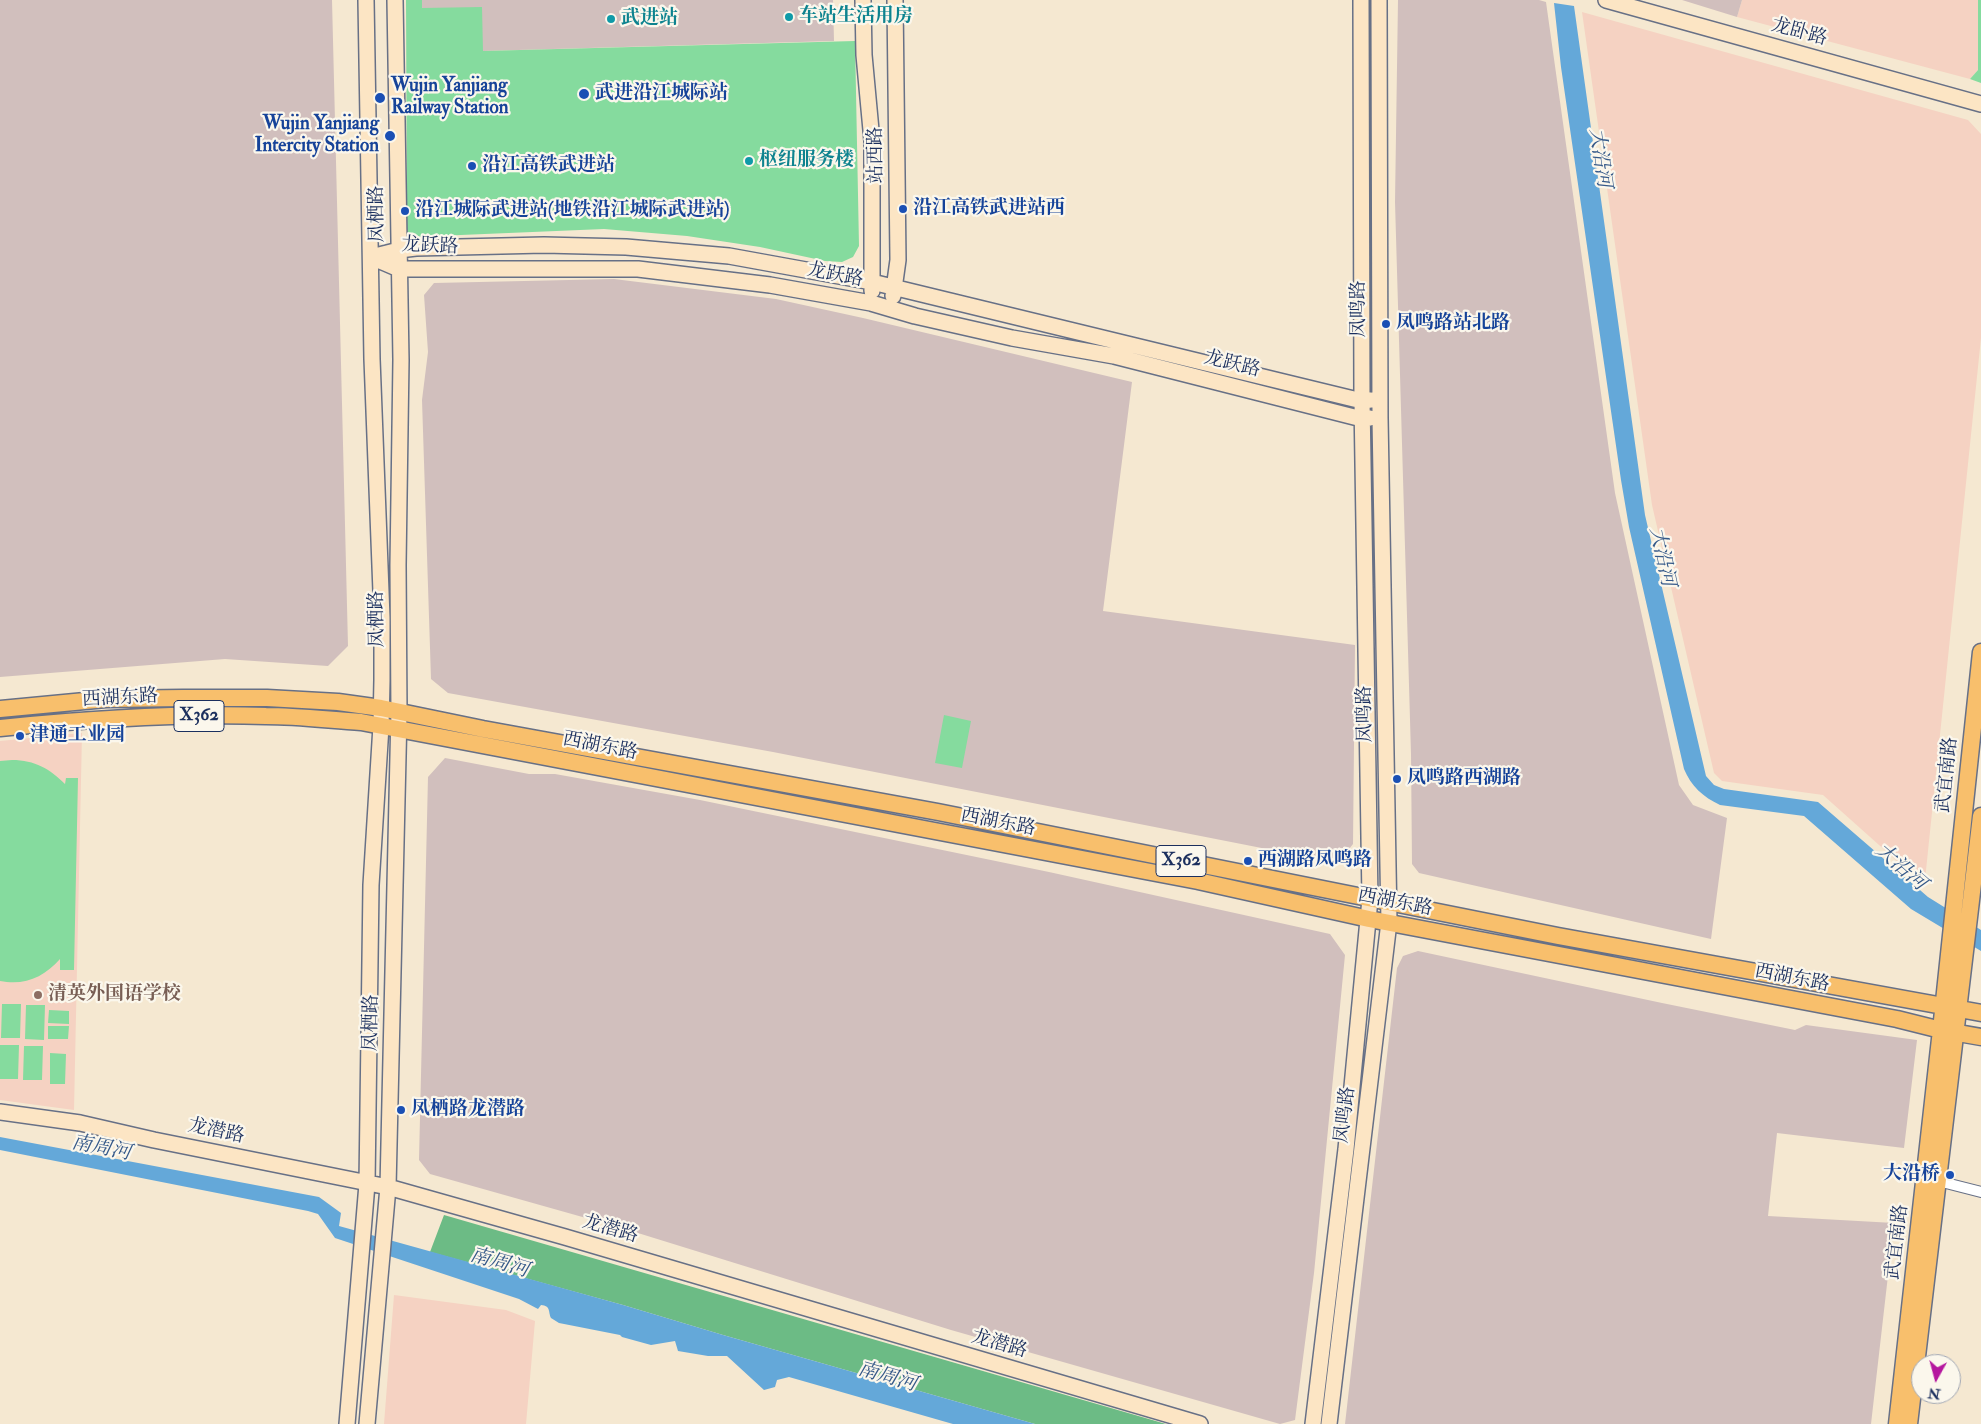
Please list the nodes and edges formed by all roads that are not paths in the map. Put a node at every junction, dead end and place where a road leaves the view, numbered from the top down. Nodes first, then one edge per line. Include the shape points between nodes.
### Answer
1 (366, 0) edge
2 (395, 0) edge
3 (863, 0) edge
4 (895, 0) edge
5 (1362, 0) edge
6 (1379, 0) edge
7 (1606, 0) edge
8 (1981, 104) edge
9 (399, 250) junction
10 (371, 257) junction
11 (399, 270) junction
12 (872, 282) junction
13 (893, 287) junction
14 (871, 304) junction
15 (892, 310) junction
16 (1380, 399) junction
17 (1362, 401) junction
18 (1380, 418) junction
19 (1362, 419) junction
20 (1981, 652) edge
21 (381, 708) junction
22 (0, 709) edge
23 (399, 713) junction
24 (381, 726) junction
25 (0, 728) edge
26 (398, 730) junction
27 (1981, 816) edge
28 (1370, 899) junction
29 (1390, 903) junction
30 (1368, 919) junction
31 (1389, 922) junction
32 (1950, 1008) junction
33 (1981, 1013) edge
34 (1948, 1032) junction
35 (1981, 1037) edge
36 (0, 1112) edge
37 (1938, 1181) junction
38 (367, 1184) junction
39 (388, 1187) junction
40 (1981, 1192) edge
41 (347, 1424) edge
42 (366, 1424) edge
43 (1200, 1424) edge
44 (1313, 1424) edge
45 (1329, 1424) edge
46 (1897, 1424) edge
47 (1909, 1424) edge

1 - 10 street, 凤栖路
2 - 9 street, 凤栖路
3 - 12 street, 站西路 via 864,55 872,141
4 - 13 street, 站西路 via 898,260
5 - 17 street, 凤鸣路
6 - 16 street, 凤鸣路
7 - 8 street, 龙卧路
9 - 10 street, 龙跃路
9 - 11 street, 凤栖路
9 - 12 street, 龙跃路 via 544,245 626,247 729,256
10 - 11 street, 龙跃路
10 - 21 street, 凤栖路 via 382,618
11 - 14 street, 龙跃路 via 638,269 770,284
11 - 23 street, 凤栖路
12 - 13 street, 龙跃路
12 - 14 street, 站西路
13 - 15 street, 站西路
13 - 17 street, 龙跃路
14 - 15 street, 龙跃路
15 - 19 street, 龙跃路 via 1012,338 1114,356
16 - 17 street, 龙跃路
16 - 18 street, 凤鸣路
17 - 19 street, 凤鸣路
18 - 19 street, 龙跃路
18 - 29 street, 凤鸣路
19 - 28 street, 凤鸣路
20 - 32 main road, 武宜南路 via 1950,945
21 - 22 main road, 西湖东路 / X362 via 267,698 183,698 106,699
21 - 23 main road, 西湖东路 / X362
21 - 24 street, 凤栖路
23 - 26 street, 凤栖路
23 - 28 main road, 西湖东路 / X362 via 938,812
24 - 25 main road, 西湖东路 / X362 via 266,716 110,718
24 - 26 main road, 西湖东路 / X362
24 - 38 street, 凤栖路 via 371,885
26 - 30 main road, 西湖东路 / X362 via 1198,881
26 - 39 street, 凤栖路
27 - 32 main road, 武宜南路 via 1964,952
28 - 29 main road, 西湖东路 / X362
28 - 30 street, 凤鸣路
29 - 31 street, 凤鸣路
29 - 32 main road, 西湖东路 / X362
30 - 31 main road, 西湖东路 / X362
30 - 44 street, 凤鸣路 via 1346,1148
31 - 34 main road, 西湖东路 / X362 via 1897,1019
31 - 45 street, 凤鸣路
32 - 33 main road, 西湖东路 / X362
32 - 34 main road, 武宜南路
34 - 35 main road, 西湖东路 / X362
34 - 37 main road, 武宜南路
34 - 46 main road, 武宜南路
36 - 38 street, 龙潜路 via 80,1123
37 - 40 street
37 - 47 main road, 武宜南路
38 - 39 street, 龙潜路
38 - 41 street, 凤栖路
39 - 42 street, 凤栖路
39 - 43 street, 龙潜路

